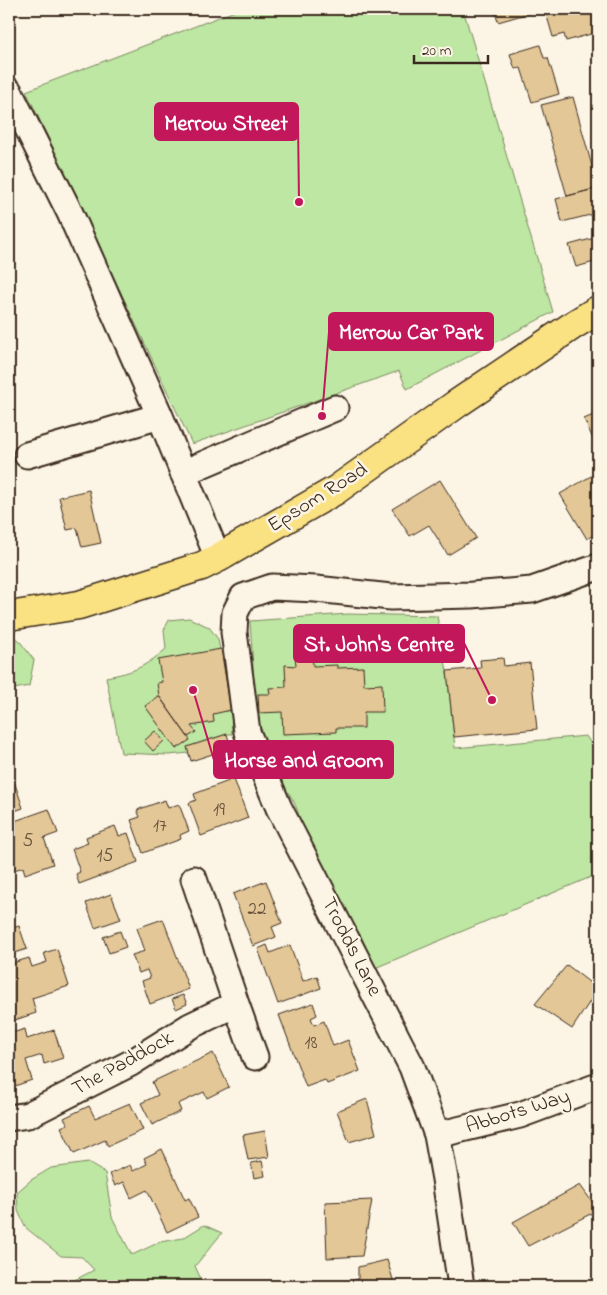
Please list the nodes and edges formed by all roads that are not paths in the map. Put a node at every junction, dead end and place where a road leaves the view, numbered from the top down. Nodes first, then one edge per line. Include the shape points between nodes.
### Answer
1 (9, 91) edge
2 (597, 311) edge
3 (335, 408) dead end
4 (160, 416) junction
5 (27, 455) dead end
6 (184, 473) junction
7 (218, 558) junction
8 (598, 567) edge
9 (9, 616) edge
10 (194, 879) dead end
11 (236, 1004) junction
12 (255, 1057) dead end
13 (598, 1086) edge
14 (9, 1118) edge
15 (437, 1135) junction
16 (461, 1286) edge

1 - 4 street via 70,213
2 - 7 main road, Epsom Road via 336,490
3 - 6 street
4 - 5 street
4 - 6 street
6 - 7 street
7 - 9 main road, Epsom Road via 79,605
8 - 15 street, Trodds Lane via 532,590 472,595 392,597 272,587 243,597 235,613 234,632 247,732 279,808 412,1068
10 - 11 street
11 - 12 street
11 - 14 street, The Paddock via 28,1116
13 - 15 street, Abbots Way via 520,1115
15 - 16 street, Trodds Lane

